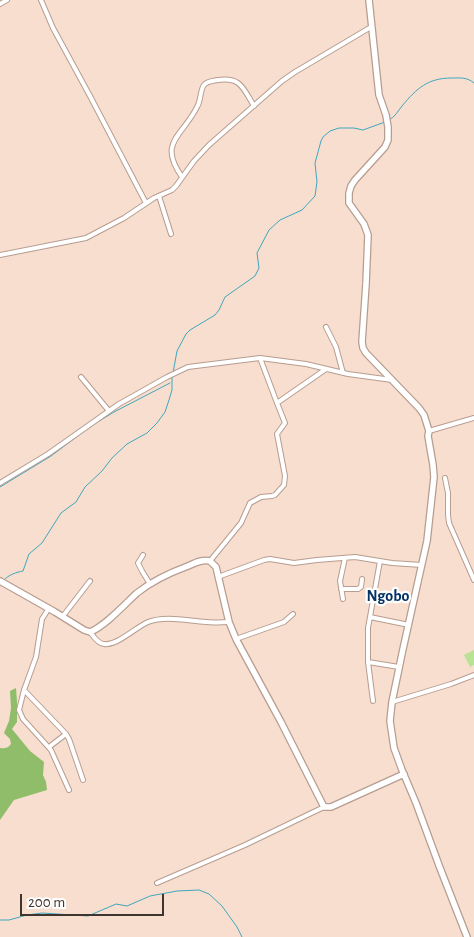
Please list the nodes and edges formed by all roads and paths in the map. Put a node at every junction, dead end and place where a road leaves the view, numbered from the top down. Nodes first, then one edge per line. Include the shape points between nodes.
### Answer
1 (7, 0) edge
2 (41, 0) edge
3 (369, 0) edge
4 (0, 4) edge
5 (371, 27) junction
6 (254, 106) junction
7 (182, 177) junction
8 (159, 196) junction
9 (146, 203) junction
10 (171, 234) dead end
11 (0, 255) edge
12 (326, 327) dead end
13 (260, 358) junction
14 (326, 368) junction
15 (344, 373) junction
16 (81, 377) dead end
17 (392, 380) junction
18 (277, 402) junction
19 (109, 411) junction
20 (474, 418) edge
21 (429, 432) junction
22 (445, 478) dead end
23 (0, 483) edge
24 (143, 555) dead end
25 (344, 558) junction
26 (380, 560) junction
27 (210, 561) junction
28 (422, 565) junction
29 (218, 577) junction
30 (362, 579) dead end
31 (474, 580) edge
32 (0, 581) edge
33 (90, 581) dead end
34 (150, 584) junction
35 (341, 588) junction
36 (343, 599) dead end
37 (48, 608) junction
38 (293, 614) dead end
39 (63, 616) junction
40 (370, 617) junction
41 (229, 622) junction
42 (408, 625) junction
43 (90, 632) junction
44 (236, 639) junction
45 (368, 662) junction
46 (399, 667) junction
47 (474, 675) edge
48 (24, 690) junction
49 (373, 701) dead end
50 (392, 702) junction
51 (66, 734) junction
52 (49, 747) junction
53 (404, 774) junction
54 (83, 780) dead end
55 (70, 790) dead end
56 (324, 807) junction
57 (157, 883) dead end
58 (467, 937) edge

1 - 4 street
2 - 9 street
3 - 5 main road
5 - 6 street via 288,76
5 - 17 main road via 380,95 388,127 387,144 355,180 348,199 368,235 363,348
6 - 7 street via 209,145
6 - 7 street via 237,81 223,79 205,84 197,108 173,144 173,164
7 - 8 street via 174,189
8 - 9 street
8 - 10 street
9 - 11 street via 86,238
12 - 15 street
13 - 14 street
13 - 18 street
13 - 19 street via 182,370
14 - 15 street
14 - 18 street
15 - 17 street
16 - 19 street
17 - 21 main road via 419,408
18 - 27 street via 285,423 277,434 284,485 275,495 260,497 250,503 241,524
19 - 23 street
20 - 21 street
21 - 28 main road via 432,498
22 - 31 street via 449,523
24 - 34 street via 138,563
25 - 26 street
25 - 29 street via 294,563 270,559
25 - 35 street
26 - 28 street
26 - 40 street
27 - 29 main road via 216,567
27 - 34 main road via 177,570
28 - 42 main road
29 - 41 main road
30 - 35 street via 358,589
32 - 37 main road
33 - 39 street
34 - 43 main road
35 - 36 street
37 - 39 main road
37 - 48 street via 42,619 36,657
38 - 44 street via 284,622
39 - 43 main road
40 - 42 street
40 - 45 street
41 - 43 street via 148,622 122,639 105,645
41 - 44 main road
42 - 46 main road
44 - 56 main road
45 - 46 street
45 - 49 street
46 - 50 main road
47 - 50 street
48 - 51 street
48 - 52 street via 20,713
50 - 53 main road via 391,732
51 - 52 street
51 - 54 street
52 - 55 street
53 - 56 main road via 331,807
53 - 58 main road
56 - 57 street

